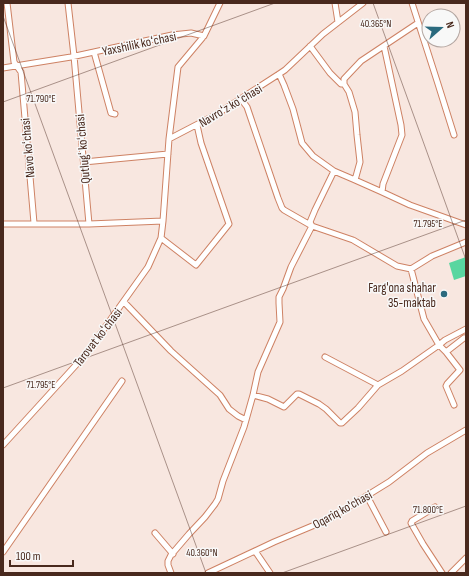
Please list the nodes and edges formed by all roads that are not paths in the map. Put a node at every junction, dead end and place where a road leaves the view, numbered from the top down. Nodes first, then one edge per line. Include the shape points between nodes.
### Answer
1 (7, 3) edge
2 (68, 3) edge
3 (220, 3) edge
4 (335, 3) edge
5 (363, 3) edge
6 (412, 3) edge
7 (338, 22) junction
8 (418, 23) junction
9 (204, 36) junction
10 (310, 46) junction
11 (384, 46) junction
12 (94, 52) junction
13 (74, 56) junction
14 (18, 66) junction
15 (3, 68) edge
16 (279, 74) junction
17 (344, 84) junction
18 (241, 99) junction
19 (115, 114) dead end
20 (197, 126) junction
21 (454, 135) dead end
22 (169, 139) junction
23 (168, 154) junction
24 (84, 162) junction
25 (334, 171) junction
26 (355, 180) junction
27 (382, 192) junction
28 (163, 221) junction
29 (34, 223) junction
30 (3, 224) edge
31 (89, 224) junction
32 (466, 225) edge
33 (312, 226) junction
34 (161, 238) junction
35 (466, 242) edge
36 (411, 269) junction
37 (124, 302) junction
38 (466, 329) edge
39 (464, 338) dead end
40 (439, 345) junction
41 (446, 352) junction
42 (325, 357) dead end
43 (122, 381) dead end
44 (378, 385) junction
45 (253, 396) junction
46 (454, 405) dead end
47 (246, 420) junction
48 (465, 433) edge
49 (3, 444) edge
50 (367, 496) junction
51 (435, 507) dead end
52 (386, 532) dead end
53 (156, 533) dead end
54 (255, 551) junction
55 (3, 552) edge
56 (173, 554) junction
57 (466, 558) edge
58 (171, 573) edge
59 (208, 573) edge
60 (270, 573) edge
61 (442, 573) edge
62 (451, 573) edge

1 - 14 street, Navo koʻchasi via 14,62
2 - 13 street, Qutlugʻ koʻchasi
3 - 9 street
4 - 7 street
5 - 7 street, Navroʻz koʻchasi
6 - 8 street
7 - 10 street, Navroʻz koʻchasi
8 - 11 street
8 - 21 street
9 - 12 street, Yaxshilik koʻchasi via 191,33 172,35
9 - 22 street via 178,66
10 - 16 street, Navroʻz koʻchasi
10 - 17 street via 330,73
11 - 17 street via 361,61 344,79
11 - 27 street via 402,135
12 - 13 street, Yaxshilik koʻchasi
12 - 19 street via 111,113
13 - 14 street, Yaxshilik koʻchasi
13 - 24 street, Qutlugʻ koʻchasi
14 - 15 street, Yaxshilik koʻchasi
14 - 29 street, Navo koʻchasi via 21,72
16 - 18 street, Navroʻz koʻchasi
16 - 25 street via 293,109 302,144 313,156
17 - 26 street via 355,112 358,135 360,162
18 - 20 street, Navroʻz koʻchasi
18 - 33 street via 247,107 282,208
20 - 22 street, Navroʻz koʻchasi
20 - 34 street via 229,224 196,265
22 - 23 street
23 - 24 street
23 - 28 street
24 - 31 street, Qutlugʻ koʻchasi
25 - 26 street
25 - 33 street via 310,222
26 - 27 street
27 - 32 street
28 - 31 street
28 - 34 street
29 - 30 street
29 - 31 street
33 - 36 street via 353,240 397,266
33 - 45 street via 291,267 280,297 280,322 258,372
34 - 37 street, Tarovat koʻchasi via 148,267
35 - 36 street via 432,256
36 - 40 street via 424,319
37 - 47 street via 220,395 229,409
37 - 49 street, Tarovat koʻchasi via 86,354
38 - 40 street
39 - 41 street
40 - 41 street
40 - 44 street
41 - 46 street via 460,370 446,386
42 - 44 street
43 - 55 street
44 - 45 street via 342,423 319,404 299,394 284,407 268,399
45 - 47 street
47 - 56 street via 215,504
48 - 50 street, Oqariq ko'chasi via 427,454
50 - 52 street
50 - 54 street, Oqariq ko'chasi via 329,519
51 - 61 street via 411,523
53 - 56 street
54 - 59 street, Oqariq ko'chasi
54 - 60 street
56 - 58 street via 168,561
57 - 62 street

